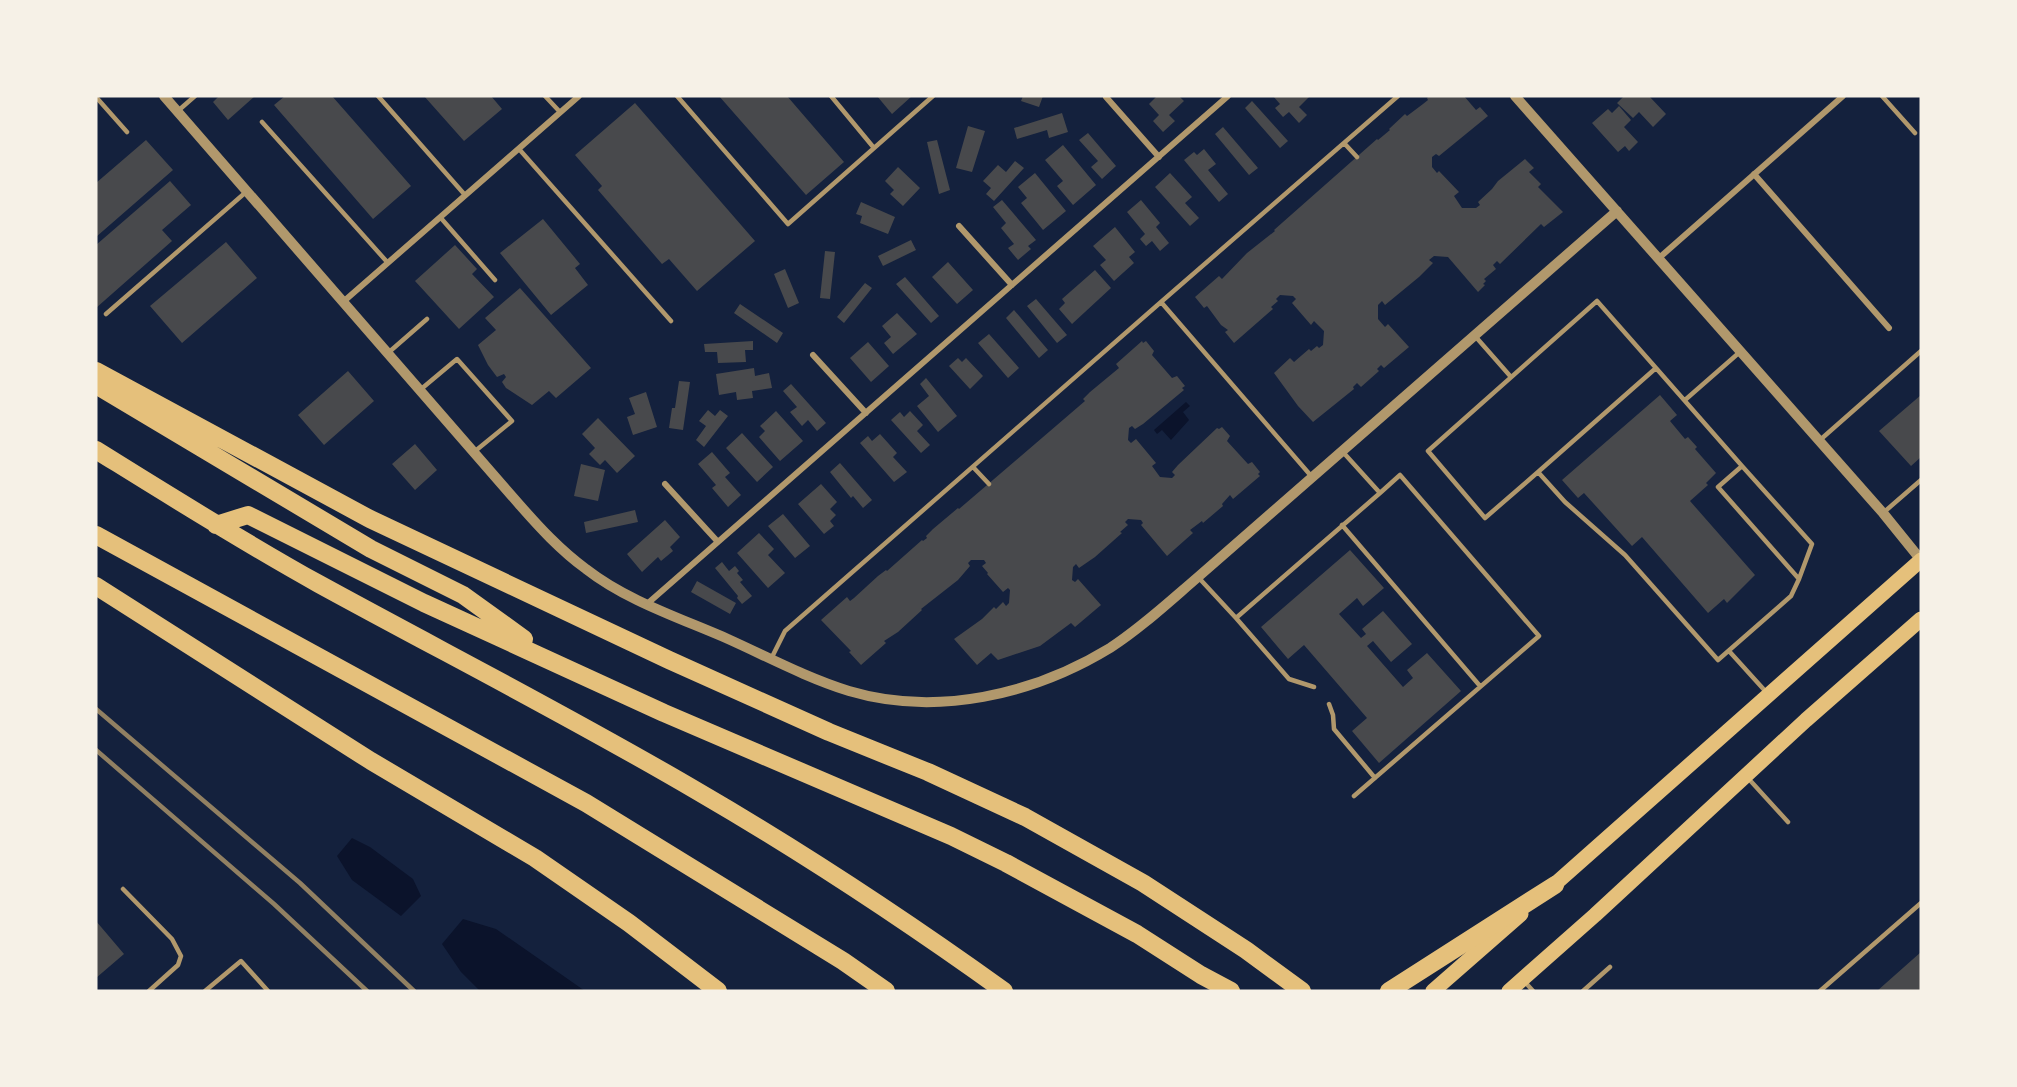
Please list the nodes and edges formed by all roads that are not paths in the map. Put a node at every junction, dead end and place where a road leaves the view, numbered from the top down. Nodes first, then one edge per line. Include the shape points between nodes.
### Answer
1 (164, 96) edge
2 (195, 96) edge
3 (378, 96) edge
4 (545, 96) edge
5 (579, 96) edge
6 (677, 96) edge
7 (831, 96) edge
8 (933, 96) edge
9 (1228, 96) edge
10 (1398, 96) edge
11 (1515, 96) edge
12 (1843, 96) edge
13 (1882, 96) edge
14 (96, 97) edge
15 (1106, 97) edge
16 (177, 111) junction
17 (560, 112) junction
18 (262, 122) dead end
19 (127, 132) dead end
20 (1915, 133) dead end
21 (1344, 143) junction
22 (874, 148) junction
23 (519, 149) junction
24 (1159, 157) junction
25 (1357, 157) dead end
26 (1754, 174) junction
27 (247, 191) junction
28 (465, 195) junction
29 (1617, 211) junction
30 (440, 217) junction
31 (959, 226) dead end
32 (1659, 258) junction
33 (388, 263) junction
34 (495, 279) dead end
35 (1012, 285) junction
36 (343, 302) junction
37 (1161, 303) junction
38 (106, 314) dead end
39 (427, 319) dead end
40 (671, 321) dead end
41 (1889, 328) dead end
42 (1475, 336) junction
43 (1741, 351) junction
44 (1921, 351) edge
45 (388, 353) junction
46 (813, 355) dead end
47 (1656, 368) junction
48 (96, 371) edge
49 (1512, 377) junction
50 (96, 385) edge
51 (420, 390) junction
52 (1685, 400) junction
53 (866, 413) junction
54 (1819, 441) junction
55 (96, 450) edge
56 (474, 452) junction
57 (1342, 452) junction
58 (973, 466) junction
59 (1743, 466) junction
60 (1538, 472) junction
61 (1312, 477) junction
62 (1921, 480) edge
63 (665, 484) dead end
64 (989, 484) dead end
65 (1380, 493) junction
66 (1883, 513) junction
67 (216, 525) junction
68 (1342, 525) junction
69 (96, 535) edge
70 (718, 542) junction
71 (1921, 560) edge
72 (1198, 577) junction
73 (1799, 579) junction
74 (96, 586) edge
75 (647, 604) junction
76 (1236, 618) junction
77 (1921, 618) edge
78 (1729, 651) junction
79 (771, 659) junction
80 (559, 665) junction
81 (1480, 686) junction
82 (1314, 687) dead end
83 (1768, 695) junction
84 (1329, 704) dead end
85 (1745, 776) junction
86 (1375, 778) junction
87 (1354, 796) dead end
88 (1788, 822) dead end
89 (1555, 885) junction
90 (123, 889) dead end
91 (1921, 903) edge
92 (1610, 967) dead end
93 (1201, 975) junction
94 (1522, 979) junction
95 (1297, 987) edge
96 (148, 991) edge
97 (205, 991) edge
98 (268, 991) edge
99 (718, 991) edge
100 (886, 991) edge
101 (1004, 991) edge
102 (1213, 991) edge
103 (1231, 991) edge
104 (1389, 991) edge
105 (1433, 991) edge
106 (1509, 991) edge
107 (1533, 991) edge
108 (1583, 991) edge
109 (1820, 991) edge

1 - 16 street
2 - 16 lane
3 - 28 lane
4 - 17 lane
5 - 17 street
6 - 22 lane via 788,224
7 - 22 lane
8 - 22 lane
9 - 24 street
10 - 21 lane
11 - 29 street
12 - 26 street
13 - 20 lane
14 - 19 lane
15 - 24 street
16 - 27 street
17 - 23 street
18 - 33 lane
21 - 25 lane
21 - 37 lane
23 - 28 street
23 - 40 lane
24 - 35 street
26 - 32 street
26 - 41 street
27 - 36 street
27 - 38 lane
28 - 30 street
29 - 32 street
29 - 42 street
30 - 33 street
30 - 34 lane
31 - 35 street
32 - 43 street
33 - 36 street
35 - 53 street
36 - 45 street
37 - 58 lane
37 - 61 lane
39 - 45 lane
42 - 49 lane
42 - 57 street
43 - 52 lane
43 - 54 street
44 - 54 lane
45 - 51 street
46 - 53 street
47 - 49 lane via 1597,301
47 - 52 lane
47 - 60 lane
48 - 95 highway via 370,519 680,665 928,772 1024,818 1143,883
49 - 60 lane via 1428,452 1485,518
50 - 80 highway via 371,549 463,595
51 - 56 street
51 - 56 lane via 458,359 512,421
52 - 59 lane
53 - 70 street
54 - 66 street
55 - 67 highway
56 - 75 street via 561,549 587,571
57 - 61 street
57 - 65 lane
58 - 64 lane
58 - 79 lane via 785,631
59 - 73 lane via 1812,544
59 - 73 lane via 1718,487
60 - 78 lane via 1565,502 1625,555 1719,660
61 - 72 street
62 - 66 lane
63 - 70 street
65 - 68 lane
65 - 81 lane via 1400,475 1539,636
66 - 71 street
67 - 80 highway via 248,515
67 - 101 highway via 699,792 840,879
68 - 76 lane
68 - 81 lane
69 - 100 highway via 586,803 843,960
70 - 75 street
71 - 83 main road
72 - 76 lane
72 - 79 street via 1110,648 1063,672 973,699 888,700 849,691
73 - 78 lane via 1791,596
74 - 99 highway via 371,761 535,858
75 - 79 street
76 - 82 lane via 1289,679
77 - 85 main road
78 - 83 lane
80 - 93 highway via 960,841 1137,934
81 - 86 lane
83 - 89 main road
84 - 86 lane via 1334,729
85 - 88 lane
85 - 94 main road
86 - 87 lane
89 - 104 highway
89 - 105 main road
90 - 96 lane via 172,939 181,956 178,964
91 - 109 lane
92 - 108 lane
93 - 102 highway
93 - 103 highway
94 - 106 main road
94 - 107 lane
97 - 98 lane via 241,961

